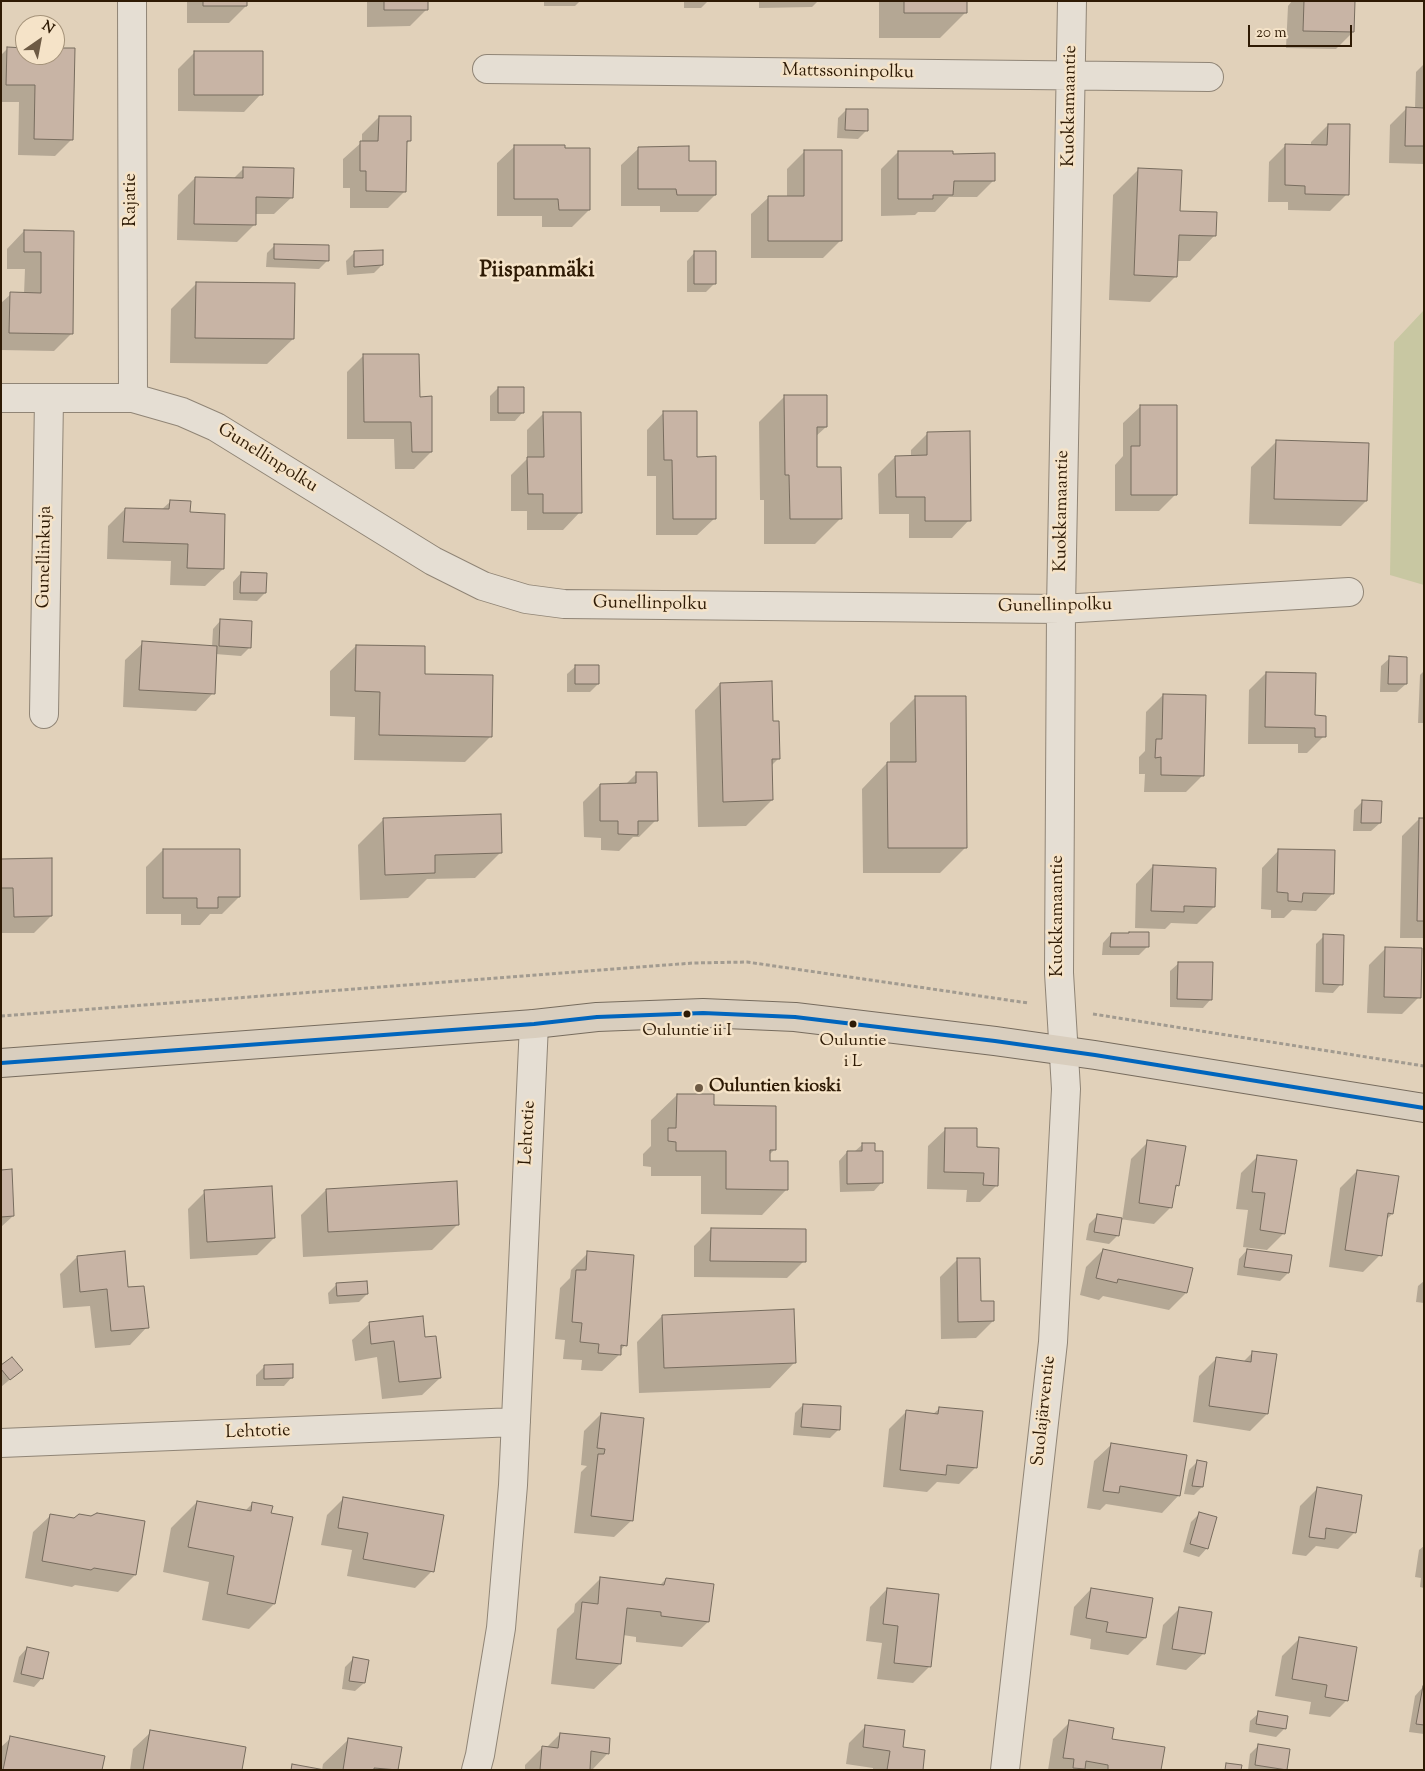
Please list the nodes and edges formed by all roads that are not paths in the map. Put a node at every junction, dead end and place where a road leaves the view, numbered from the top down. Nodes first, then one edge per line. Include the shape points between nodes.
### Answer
1 (132, 1) edge
2 (1072, 1) edge
3 (487, 69) dead end
4 (1072, 76) junction
5 (1209, 77) dead end
6 (1, 398) edge
7 (133, 398) junction
8 (49, 399) junction
9 (1349, 592) dead end
10 (1061, 609) junction
11 (44, 714) dead end
12 (534, 1024) junction
13 (1063, 1050) junction
14 (1, 1063) edge
15 (1424, 1108) edge
16 (516, 1422) junction
17 (1, 1443) edge
18 (476, 1770) edge
19 (1005, 1770) edge

1 - 7 street, Rajatie
2 - 4 street, Kuokkamaantie
3 - 4 street, Mattssoninpolku
4 - 5 street, Mattssoninpolku
4 - 10 street, Kuokkamaantie
6 - 8 street, Gunellinpolku
7 - 8 street, Gunellinpolku
7 - 10 street, Gunellinpolku via 182,412 216,427 433,561 483,586 526,599 564,604
8 - 11 street, Gunellinkuja
9 - 10 street, Gunellinpolku
10 - 13 street, Kuokkamaantie via 1058,973
12 - 13 main road via 597,1017 703,1013 795,1016
12 - 14 main road
12 - 16 street, Lehtotie
13 - 15 main road
13 - 19 street, Suolajärventie via 1066,1089 1052,1342
16 - 17 street, Lehtotie
16 - 18 street, Lehtotie via 501,1628

